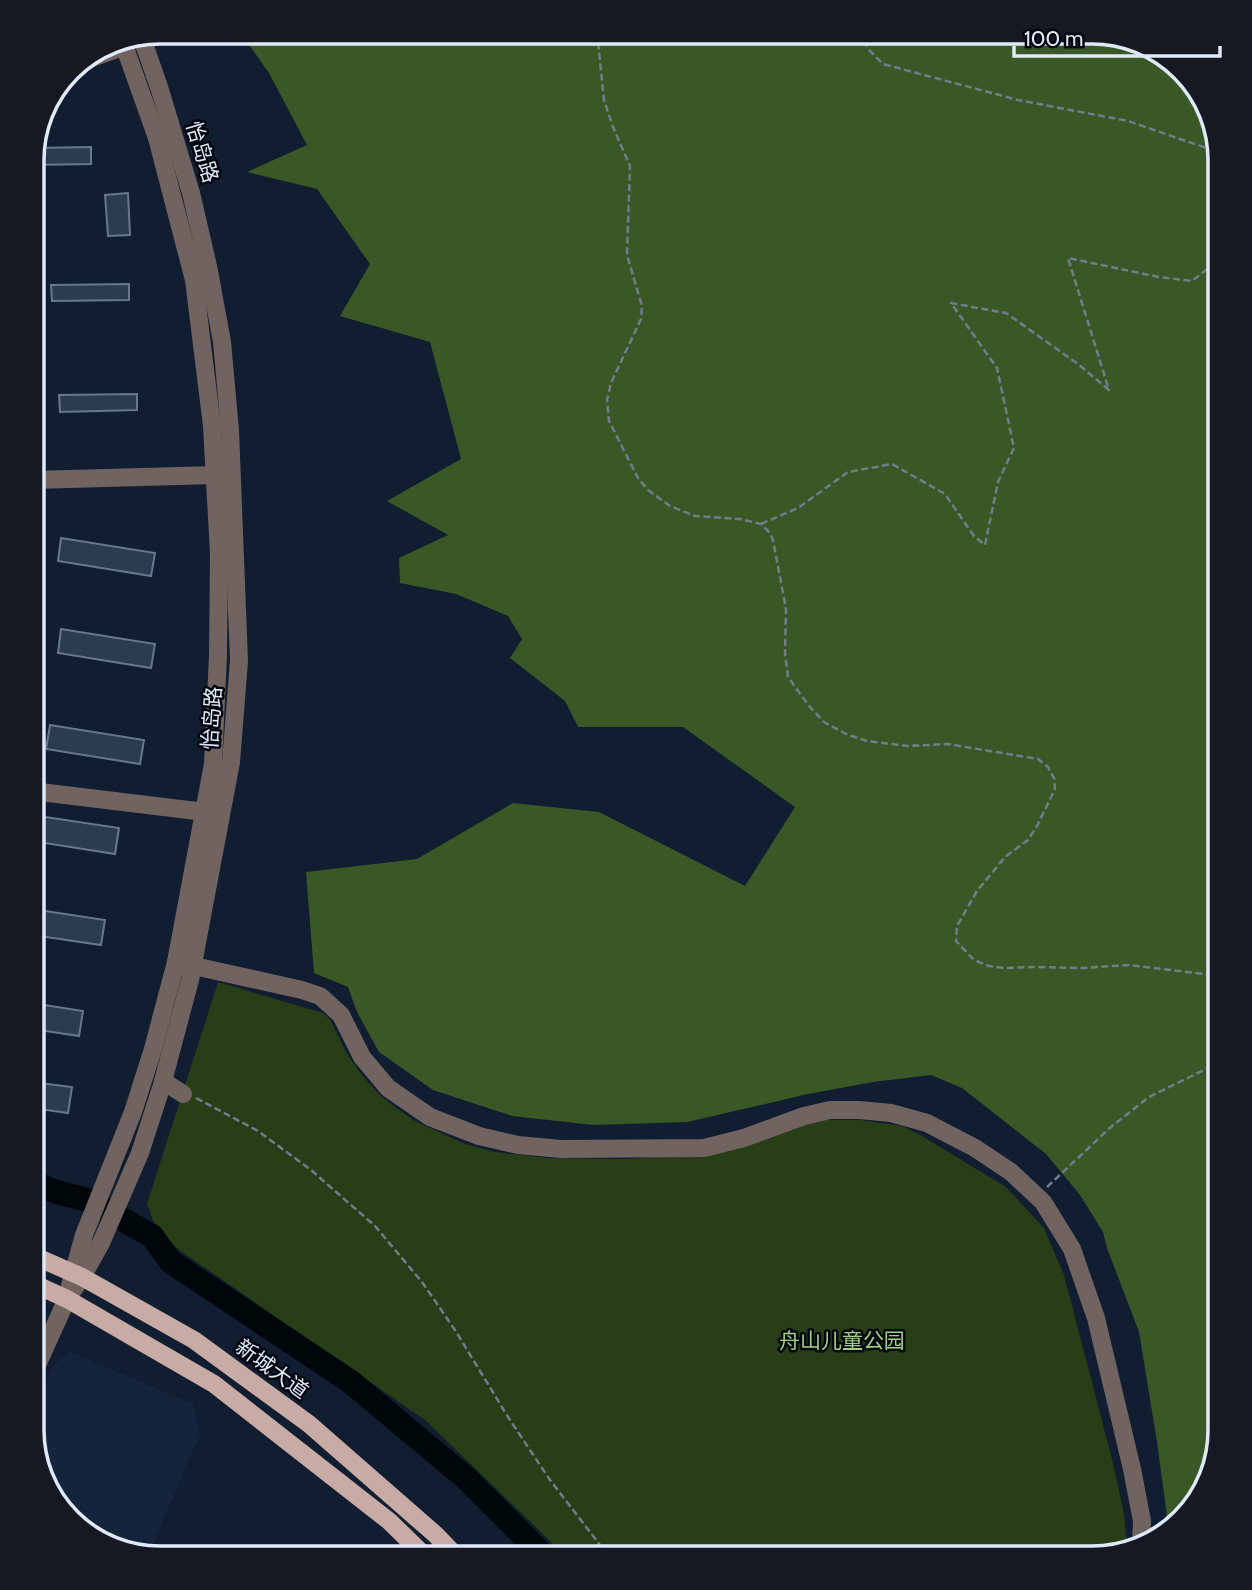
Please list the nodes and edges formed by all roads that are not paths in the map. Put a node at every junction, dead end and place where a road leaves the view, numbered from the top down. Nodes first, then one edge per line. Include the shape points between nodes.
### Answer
1 (145, 45) edge
2 (126, 50) edge
3 (215, 475) junction
4 (44, 480) edge
5 (44, 792) edge
6 (205, 812) junction
7 (185, 964) junction
8 (163, 1081) junction
9 (183, 1094) road end
10 (44, 1260) edge
11 (77, 1275) junction
12 (44, 1288) edge
13 (67, 1299) junction
14 (44, 1350) edge
15 (1141, 1534) edge
16 (414, 1546) edge
17 (446, 1546) edge

1 - 7 street, 怡岛路 via 194,205 222,342 230,430 239,661 231,762
2 - 3 street via 158,138 194,280
3 - 4 street
3 - 6 street via 218,655 213,764
5 - 6 street
6 - 7 street
7 - 8 street, 怡岛路
7 - 11 street via 134,1112 84,1236
7 - 15 street via 320,996 341,1015 362,1057 388,1088 430,1117 518,1145 704,1148 804,1116 859,1110 927,1123 975,1148 1011,1172 1043,1202 1072,1249 1096,1318 1132,1469
8 - 9 street
8 - 11 street, 怡岛路 via 140,1153 101,1243
10 - 11 main road, 新城大道
11 - 13 street, 怡岛路
11 - 17 main road, 新城大道 via 194,1340 309,1424
12 - 13 main road
13 - 14 street, 怡岛路
13 - 16 main road via 214,1384 389,1521

